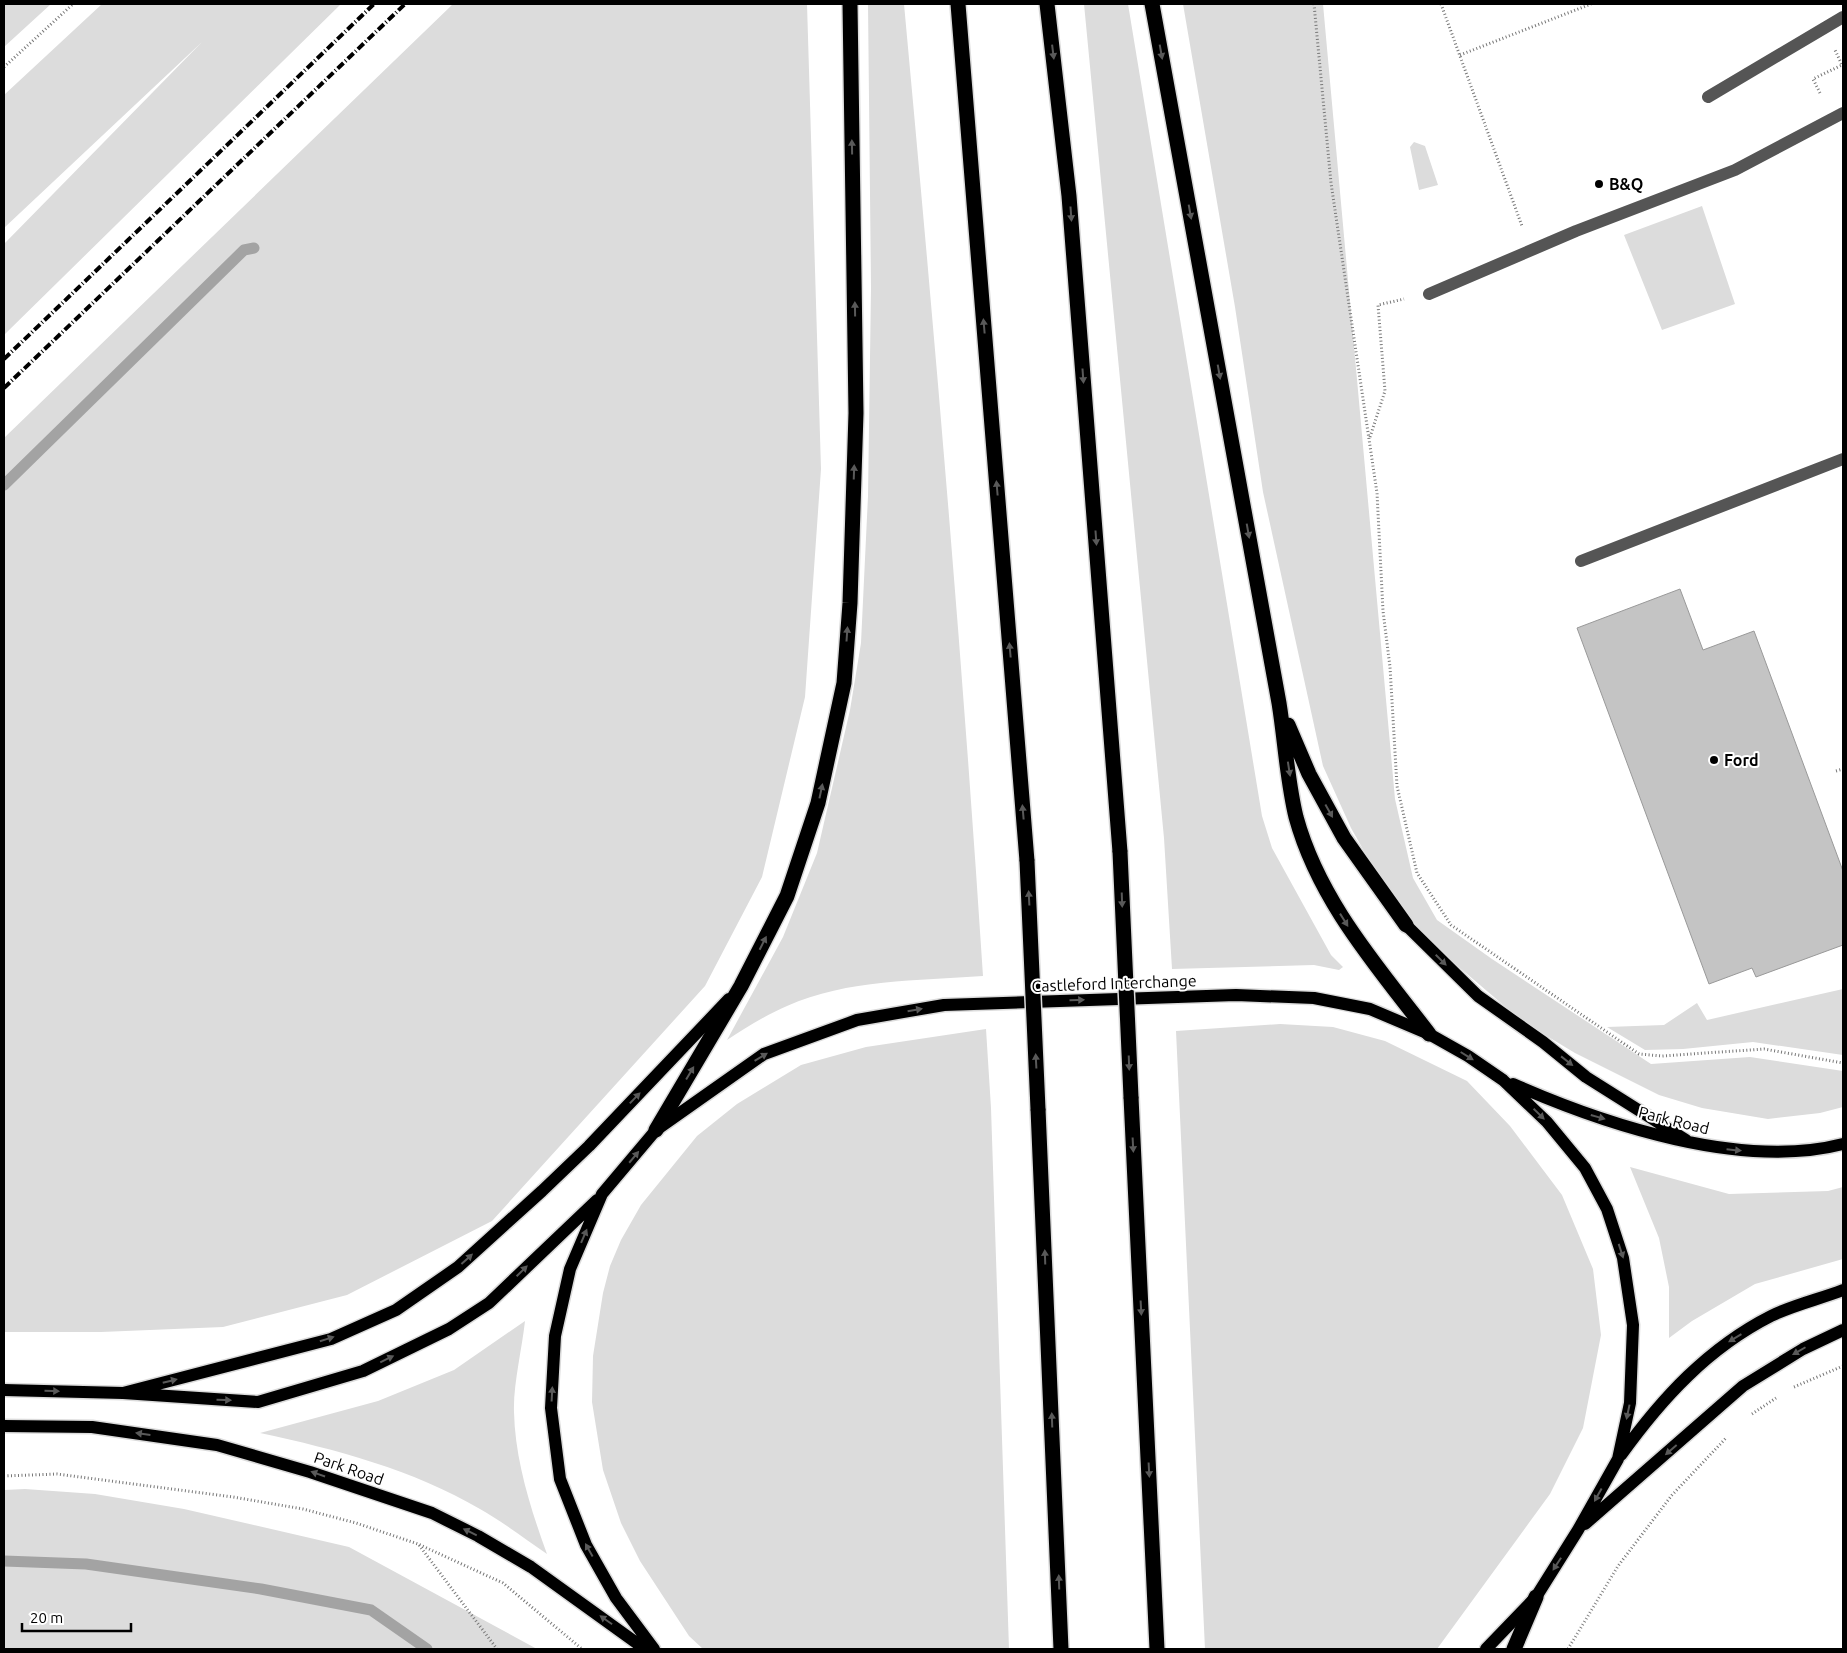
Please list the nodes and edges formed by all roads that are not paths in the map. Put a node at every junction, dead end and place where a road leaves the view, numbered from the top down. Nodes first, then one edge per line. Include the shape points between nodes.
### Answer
1 (850, 4) edge
2 (958, 4) edge
3 (1047, 4) edge
4 (1152, 4) edge
5 (1843, 17) edge
6 (1708, 97) dead end
7 (1843, 113) edge
8 (1429, 294) road end
9 (1843, 459) edge
10 (1581, 562) dead end
11 (1279, 703) junction
12 (1406, 926) joint
13 (741, 986) junction
14 (1429, 1034) junction
15 (1503, 1080) junction
16 (656, 1130) junction
17 (1686, 1140) junction
18 (1843, 1144) edge
19 (602, 1194) junction
20 (1843, 1290) edge
21 (1843, 1330) edge
22 (4, 1390) edge
23 (123, 1393) junction
24 (8, 1427) edge
25 (1618, 1459) junction
26 (1578, 1530) junction
27 (1536, 1597) junction
28 (1157, 1646) edge
29 (645, 1649) edge
30 (654, 1649) edge
31 (1062, 1649) edge
32 (1486, 1649) edge
33 (1514, 1649) edge

13 -> 1 highway via 786,896 809,831 844,683 856,413
31 -> 2 highway, bridge via 1027,861
3 -> 28 highway, bridge via 1069,196 1120,852
4 -> 11 highway
5 - 6 lane
7 - 8 lane via 1735,170
9 - 10 lane
11 -> 12 highway via 1309,774 1344,838
11 -> 14 highway via 1296,817 1322,885 1353,935
12 -> 17 main road via 1478,996 1586,1077
16 -> 13 highway
23 -> 13 main road via 331,1339 396,1310 458,1266 590,1146
14 -> 15 main road, Castleford Interchange
16 -> 14 main road, Castleford Interchange via 764,1054 856,1020 944,1005 1236,995 1314,998 1370,1009
15 -> 17 main road, Park Road via 1566,1108
15 -> 25 main road, Castleford Interchange via 1547,1122 1585,1168 1607,1209 1623,1258 1633,1325 1633,1356 1630,1402
19 -> 16 main road, Castleford Interchange
17 -> 18 main road, Park Road via 1728,1149 1796,1153
23 -> 19 main road via 258,1402 363,1371 449,1329 489,1303
30 -> 19 main road, Castleford Interchange via 616,1598 586,1545 560,1479 551,1408 555,1336 570,1269
20 -> 25 main road via 1772,1315 1715,1350 1644,1422
21 -> 26 main road via 1803,1349 1743,1386
22 -> 23 main road
29 -> 24 main road, Park Road via 532,1567 432,1513 217,1444 92,1427
25 -> 26 main road, Castleford Interchange
26 -> 27 main road, Castleford Interchange
27 - 32 main road, Castleford Interchange
27 - 33 highway

